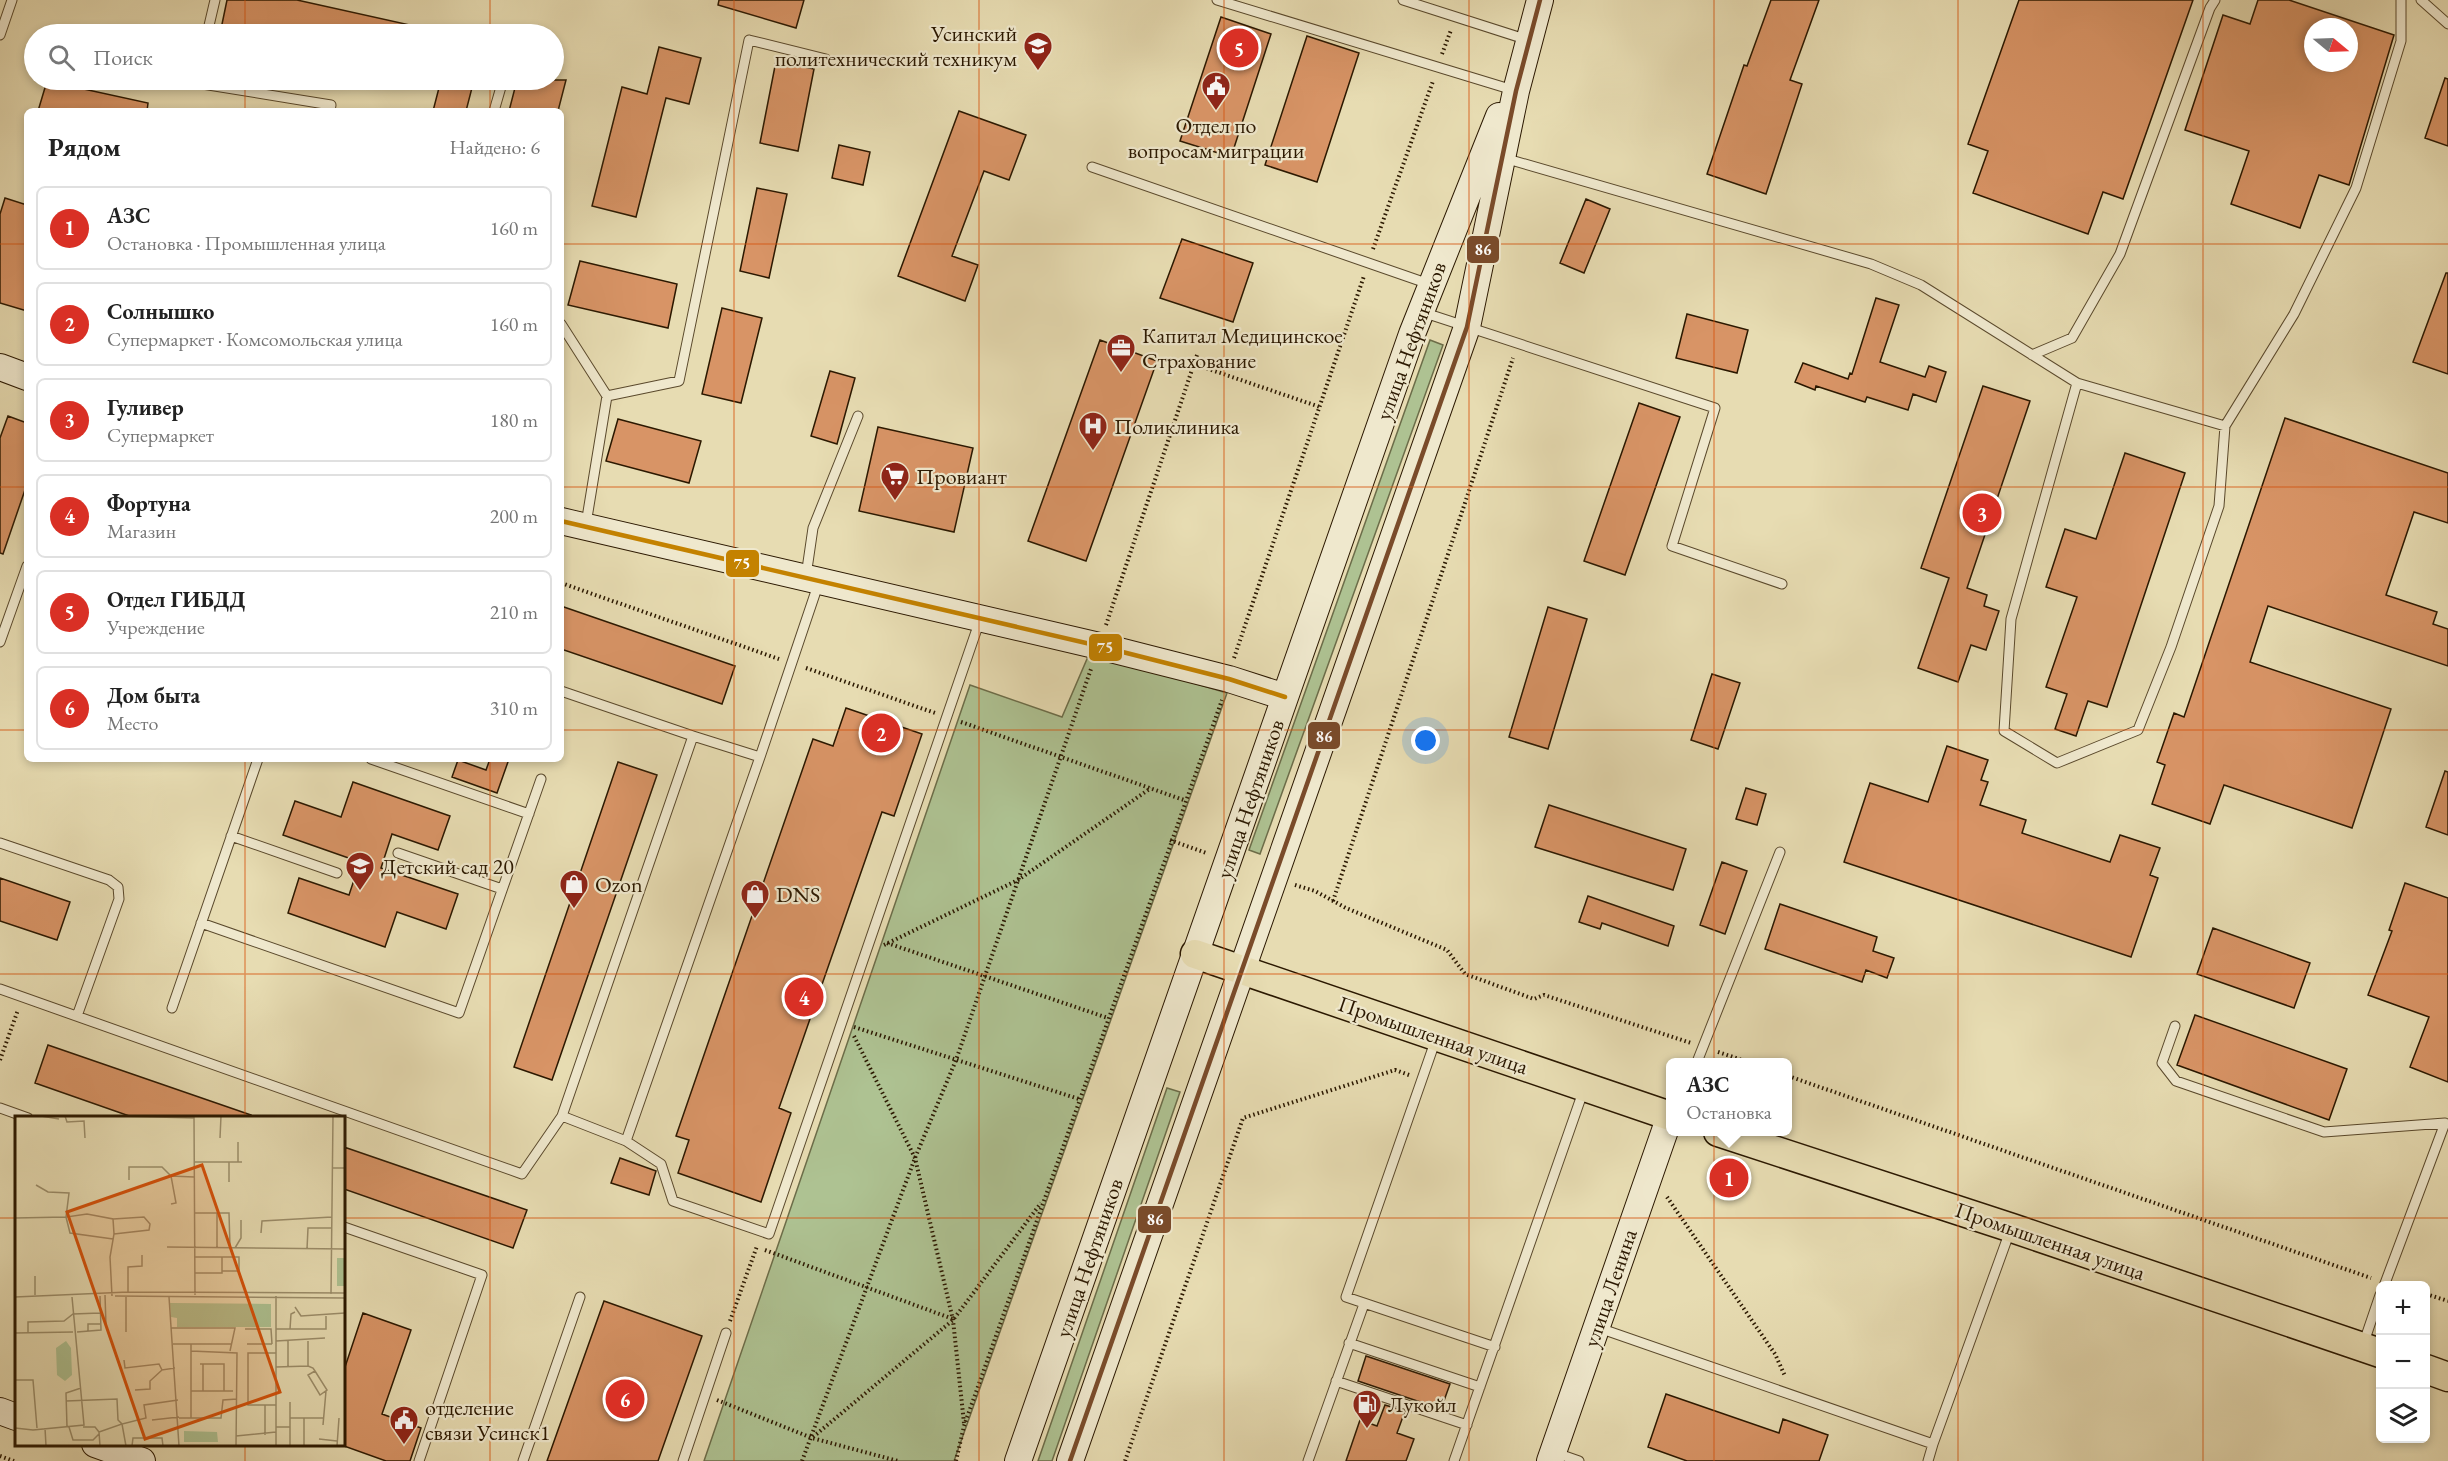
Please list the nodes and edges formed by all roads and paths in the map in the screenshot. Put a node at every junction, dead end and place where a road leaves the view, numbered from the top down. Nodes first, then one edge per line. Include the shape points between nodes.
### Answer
1 (12, 0) edge
2 (215, 0) edge
3 (1217, 0) edge
4 (1403, 0) edge
5 (1540, 0) edge
6 (2215, 0) edge
7 (2401, 0) edge
8 (2421, 0) edge
9 (1455, 17) junction
10 (209, 24) edge
11 (2448, 24) edge
12 (0, 35) edge
13 (1528, 40) junction
14 (826, 58) dead end
15 (1438, 66) junction
16 (239, 90) edge
17 (500, 90) edge
18 (1513, 90) junction
19 (330, 108) edge
20 (495, 108) edge
21 (1494, 155) junction
22 (1092, 167) dead end
23 (1368, 264) junction
24 (1431, 285) junction
25 (1421, 312) junction
26 (1467, 327) junction
27 (564, 329) edge
28 (1518, 344) junction
29 (1197, 355) dead end
30 (2032, 355) junction
31 (1194, 364) junction
32 (0, 368) edge
33 (24, 376) edge
34 (2077, 383) junction
35 (607, 396) junction
36 (1320, 407) junction
37 (858, 416) dead end
38 (2225, 426) junction
39 (564, 522) edge
40 (586, 527) junction
41 (24, 575) edge
42 (813, 580) junction
43 (564, 584) edge
44 (1782, 584) dead end
45 (980, 620) junction
46 (0, 642) edge
47 (1099, 646) junction
48 (791, 663) junction
49 (1229, 679) junction
50 (564, 692) edge
51 (1285, 697) junction
52 (946, 717) junction
53 (693, 736) junction
54 (760, 757) junction
55 (1059, 758) junction
56 (257, 762) edge
57 (380, 762) edge
58 (541, 779) dead end
59 (1151, 788) junction
60 (1184, 800) junction
61 (529, 814) junction
62 (231, 836) junction
63 (1170, 840) junction
64 (0, 843) edge
65 (1780, 852) dead end
66 (398, 853) dead end
67 (1228, 861) junction
68 (336, 873) dead end
69 (1274, 878) junction
70 (1018, 880) junction
71 (502, 889) junction
72 (1333, 901) junction
73 (201, 923) junction
74 (887, 943) junction
75 (1195, 954) junction
76 (863, 958) junction
77 (1242, 970) junction
78 (984, 976) junction
79 (0, 989) edge
80 (22, 997) junction
81 (172, 1008) dead end
82 (76, 1016) junction
83 (1108, 1018) junction
84 (2175, 1026) dead end
85 (1437, 1037) junction
86 (1705, 1047) junction
87 (1699, 1058) edge
88 (1737, 1058) edge
89 (0, 1060) edge
90 (956, 1060) junction
91 (1792, 1077) edge
92 (1422, 1080) junction
93 (1585, 1088) junction
94 (1079, 1099) junction
95 (0, 1108) edge
96 (1666, 1115) edge
97 (22, 1116) edge
98 (562, 1116) junction
99 (2447, 1122) edge
100 (1666, 1127) edge
101 (1733, 1136) edge
102 (626, 1141) junction
103 (915, 1158) junction
104 (1650, 1173) junction
105 (1044, 1200) junction
106 (345, 1227) edge
107 (2012, 1228) junction
108 (762, 1232) junction
109 (756, 1247) junction
110 (2376, 1281) edge
111 (2385, 1281) edge
112 (2430, 1295) edge
113 (580, 1297) dead end
114 (2448, 1301) edge
115 (1364, 1304) junction
116 (953, 1320) junction
117 (2376, 1322) edge
118 (1597, 1327) junction
119 (726, 1333) joint
120 (1349, 1343) junction
121 (1495, 1347) junction
122 (2372, 1350) edge
123 (2430, 1370) edge
124 (2448, 1377) edge
125 (1336, 1381) junction
126 (1480, 1387) junction
127 (706, 1395) junction
128 (1794, 1395) junction
129 (0, 1411) edge
130 (15, 1417) edge
131 (1467, 1425) junction
132 (964, 1426) junction
133 (812, 1438) junction
134 (1933, 1444) junction
135 (101, 1446) edge
136 (0, 1456) edge
137 (1551, 1457) edge
138 (14, 1461) edge
139 (142, 1461) edge
140 (420, 1461) edge
141 (524, 1461) edge
142 (683, 1461) edge
143 (802, 1461) edge
144 (898, 1461) edge
145 (956, 1461) edge
146 (1018, 1461) edge
147 (1070, 1461) edge
148 (1125, 1461) edge
149 (1308, 1461) edge
150 (1455, 1461) edge
151 (1579, 1461) edge
152 (1928, 1461) edge

1 - 12 lane
2 - 10 lane
3 - 15 lane
4 - 9 lane
5 - 13 main road, улица Нефтяников
6 - 30 lane via 2120,254 2072,338
7 - 38 lane via 2401,41 2356,188 2294,314
8 - 11 lane
9 - 13 lane
9 - 15 path
13 - 18 main road, улица Нефтяников
14 - 35 lane via 749,40 679,381
15 - 18 lane
15 - 23 path
16 - 19 lane via 331,105
17 - 20 lane
18 - 21 main road, улица Нефтяников
21 - 24 main road, улица Нефтяников
21 - 26 main road, улица Нефтяников
21 - 30 lane via 1871,264 1921,285
22 - 23 lane
23 - 24 lane
23 - 36 path
24 - 25 main road, улица Нефтяников
25 - 26 lane
25 - 51 main road, улица Нефтяников
26 - 28 lane
26 - 69 main road, улица Нефтяников
27 - 35 lane
28 - 44 lane via 1715,408 1672,546
28 - 72 path
29 - 31 path
30 - 34 lane
31 - 36 path
31 - 47 path
32 - 33 main road
34 - 38 lane
34 - 38 lane via 2010,619 2004,731 2057,763 2138,730 2219,506
35 - 40 lane
36 - 49 path
37 - 42 lane via 813,528
39 - 40 main road
40 - 42 main road
41 - 46 lane
42 - 45 main road
42 - 48 lane
43 - 48 path
45 - 47 main road
45 - 52 lane
47 - 49 main road
47 - 55 path
48 - 52 path
48 - 54 lane
49 - 51 main road
49 - 60 path
50 - 53 lane
51 - 67 main road, улица Нефтяников
52 - 55 path
52 - 76 lane
53 - 54 lane
53 - 98 lane
54 - 102 lane
55 - 59 path
55 - 70 path
56 - 62 lane
57 - 61 lane
58 - 61 lane
59 - 60 path
59 - 70 path
60 - 63 path
61 - 71 lane
62 - 68 lane
62 - 73 lane
63 - 67 path
63 - 83 path
64 - 82 lane via 109,880 118,887 119,899
65 - 86 lane
66 - 71 lane
67 - 75 main road, улица Нефтяников
69 - 72 path
69 - 77 main road, улица Нефтяников
70 - 74 path
70 - 78 path
71 - 73 lane via 459,1013
72 - 86 path via 1447,950 1466,974 1534,999 1544,995
73 - 81 lane
74 - 76 path
74 - 78 path
75 - 77 main road, Промышленная улица
75 - 146 main road, улица Нефтяников
76 - 108 lane via 769,1234
77 - 85 main road, Промышленная улица
77 - 147 main road, улица Нефтяников
78 - 83 path
78 - 90 path
79 - 80 lane
80 - 82 lane
80 - 89 path
82 - 98 lane via 522,1174
83 - 94 path
84 - 99 lane via 2162,1063 2176,1081 2324,1132
85 - 92 lane
85 - 93 main road, Промышленная улица
86 - 87 lane
86 - 88 path
90 - 94 path
90 - 103 path
90 - 103 path via 849,1025
91 - 110 path
92 - 115 lane via 1346,1298
92 - 148 path via 1395,1070 1243,1118
93 - 96 main road, Промышленная улица
93 - 121 lane
94 - 105 path
95 - 97 lane
98 - 102 lane
99 - 111 lane
100 - 104 main road, улица Ленина
101 - 107 main road, Промышленная улица
102 - 108 lane via 661,1164 673,1201
103 - 116 path
103 - 133 path
104 - 118 main road, улица Ленина
104 - 128 path via 1775,1354
105 - 116 path
105 - 132 path
106 - 140 lane via 482,1275
107 - 122 main road, Промышленная улица
107 - 134 lane
108 - 109 path
109 - 116 path
109 - 119 path
112 - 114 path
113 - 141 lane
115 - 120 lane
115 - 121 lane
116 - 132 path
116 - 133 path
117 - 122 lane
118 - 128 lane
118 - 137 main road, улица Ленина
119 - 127 lane
120 - 125 lane
120 - 126 lane
121 - 126 lane
123 - 124 main road
125 - 131 lane
125 - 149 lane
126 - 131 lane
127 - 133 path
127 - 142 lane
128 - 134 lane
129 - 130 main road
131 - 150 lane
132 - 145 path
133 - 143 path
133 - 144 path
134 - 152 lane
135 - 139 main road
136 - 138 path
137 - 151 lane

